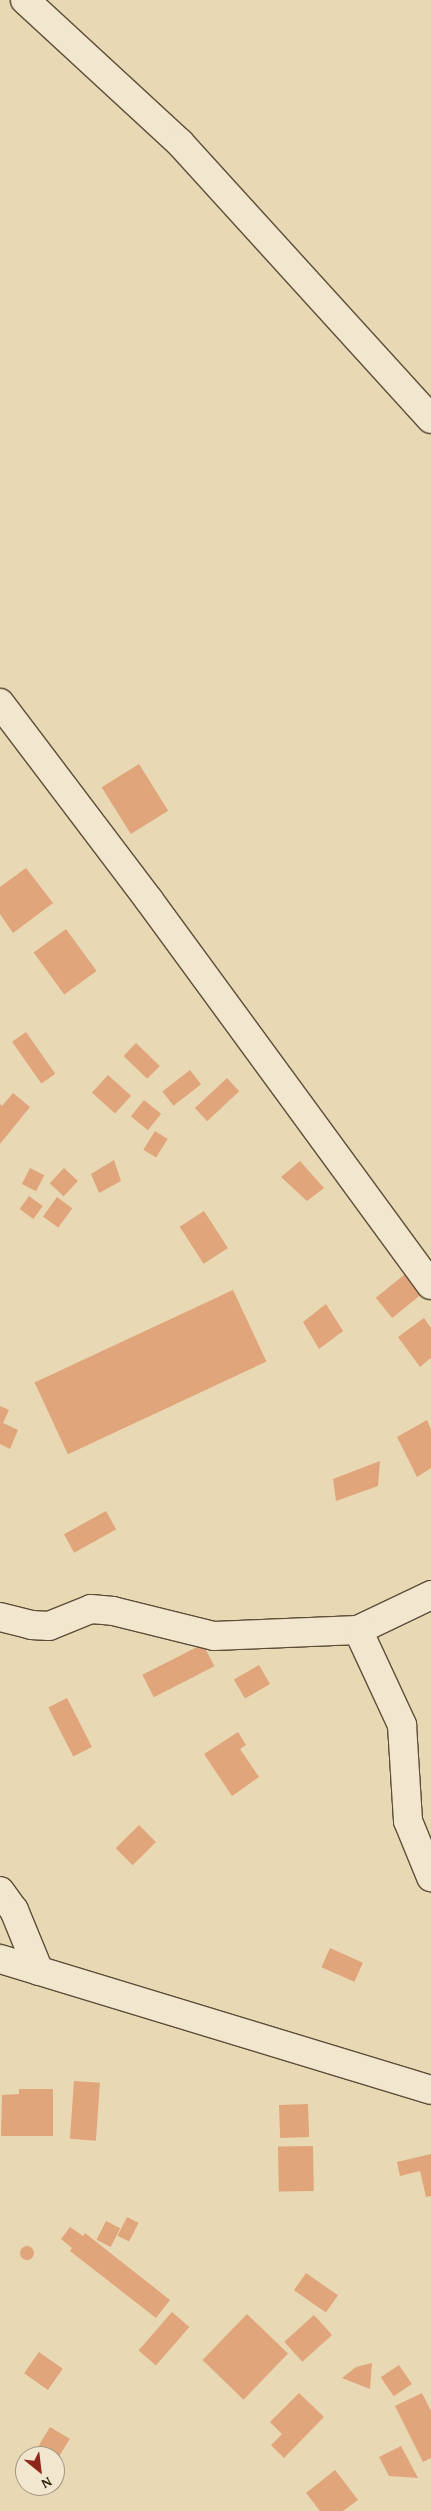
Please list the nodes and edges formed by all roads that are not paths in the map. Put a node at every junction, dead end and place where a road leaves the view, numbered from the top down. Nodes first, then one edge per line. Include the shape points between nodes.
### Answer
1 (24, 0) edge
2 (431, 419) edge
3 (0, 703) edge
4 (431, 1285) edge
5 (431, 1595) edge
6 (0, 1617) edge
7 (358, 1630) junction
8 (431, 1877) edge
9 (0, 1891) edge
10 (0, 1959) edge
11 (39, 1971) junction
12 (431, 2090) edge

1 - 2 street via 180,143
3 - 4 street via 149,900
5 - 7 street
6 - 7 street via 31,1626 49,1626 91,1609 113,1611 214,1636
7 - 8 street via 402,1725 408,1820
9 - 11 street via 14,1910
10 - 11 street
11 - 12 street

